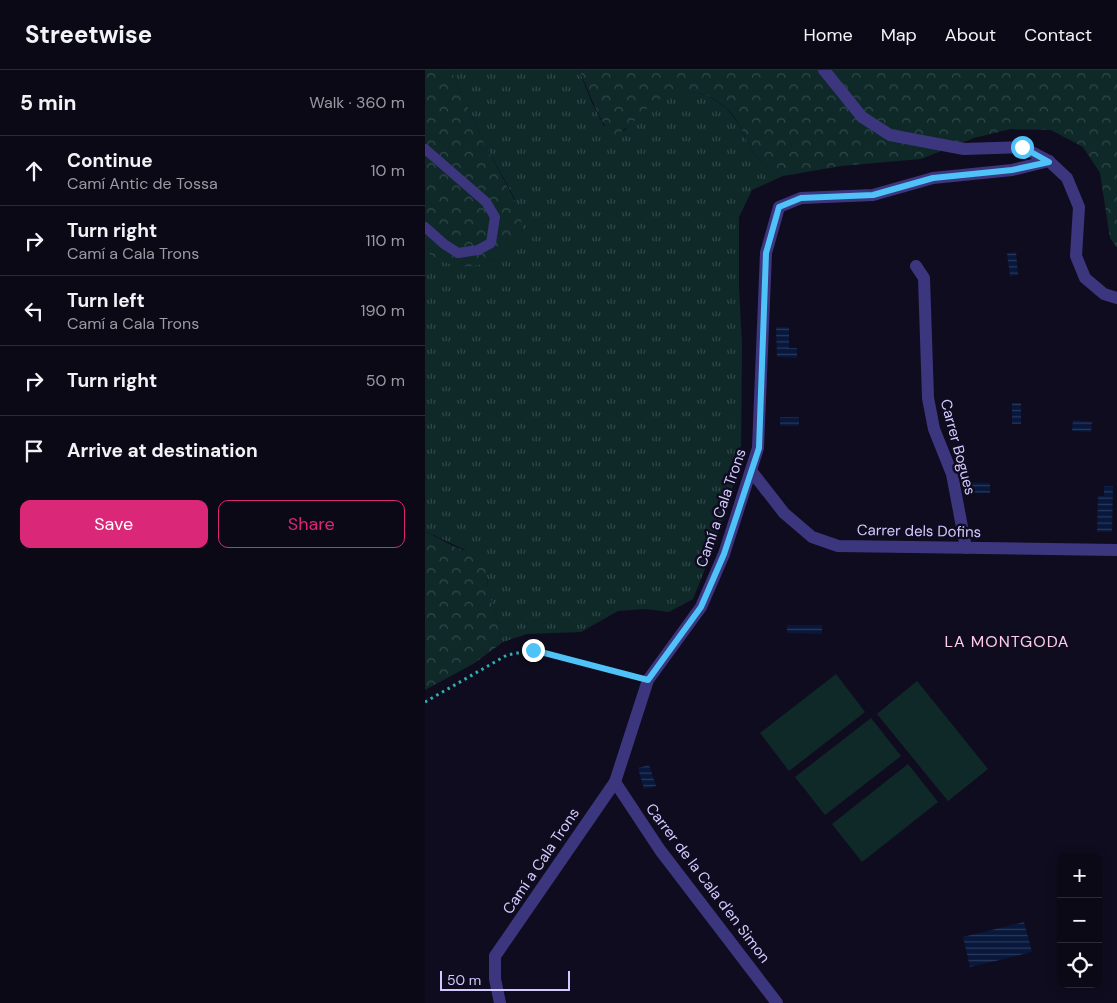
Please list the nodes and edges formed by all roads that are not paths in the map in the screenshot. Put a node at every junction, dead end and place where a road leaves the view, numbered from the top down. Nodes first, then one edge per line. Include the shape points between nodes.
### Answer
1 (824, 70) edge
2 (425, 149) edge
3 (1049, 162) junction
4 (425, 227) edge
5 (916, 266) dead end
6 (1117, 298) edge
7 (752, 472) junction
8 (966, 548) junction
9 (1117, 550) edge
10 (615, 782) junction
11 (500, 1003) edge
12 (777, 1003) edge

1 - 3 street via 862,118 890,135 964,149 1022,147
2 - 4 lane via 486,202 495,217 491,243 478,250 458,253
3 - 6 street via 1067,178 1079,207 1076,256 1085,278 1104,294
3 - 7 street, Camí a Cala Trons via 1012,170 933,178 873,195 801,198 779,207 766,253 759,448
5 - 8 street, Carrer Bogues via 924,278 928,398 934,429 952,474
7 - 8 street, Carrer dels Dofins via 783,514 812,537 838,546
7 - 10 street, Camí a Cala Trons via 724,554 701,607 648,680
8 - 9 street, Carrer dels Dofins
10 - 11 street, Camí a Cala Trons via 495,956
10 - 12 street, Carrer de la Cala d'en Simon via 660,850

